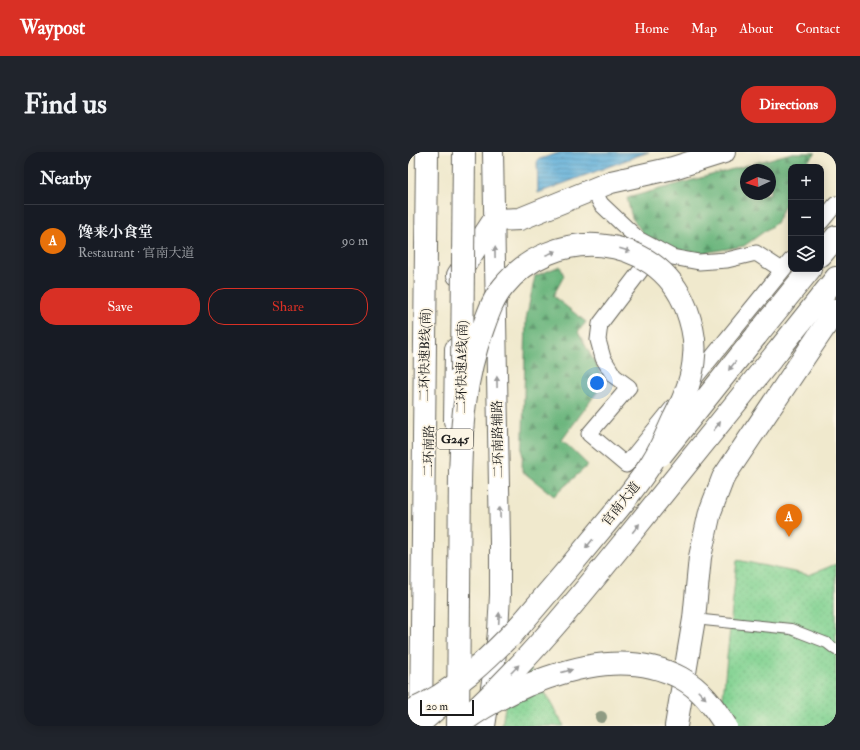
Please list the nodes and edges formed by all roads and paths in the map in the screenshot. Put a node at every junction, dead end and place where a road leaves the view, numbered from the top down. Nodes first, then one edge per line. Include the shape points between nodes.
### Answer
1 (427, 152) edge
2 (432, 152) edge
3 (458, 152) edge
4 (464, 152) edge
5 (493, 152) edge
6 (724, 152) edge
7 (593, 189) junction
8 (836, 204) edge
9 (824, 218) edge
10 (494, 220) junction
11 (836, 236) edge
12 (657, 249) junction
13 (824, 251) edge
14 (787, 265) edge
15 (808, 272) edge
16 (457, 276) junction
17 (836, 278) edge
18 (836, 310) edge
19 (460, 483) junction
20 (408, 489) edge
21 (615, 512) junction
22 (694, 619) junction
23 (523, 622) junction
24 (836, 650) edge
25 (421, 658) junction
26 (408, 712) edge
27 (457, 723) edge
28 (418, 726) edge
29 (421, 726) edge
30 (426, 726) edge
31 (486, 726) edge
32 (676, 726) edge
33 (726, 726) edge

1 - 25 main road, 二环快速B线(南)
2 - 30 main road, 二环南路 / G245
3 - 16 main road, 二环南路 / G245
4 - 19 main road, 二环快速A线(南), bridge
5 - 10 street, 二环南路辅路
6 - 7 main road
7 - 10 main road via 520,219
7 - 12 street via 601,204 638,239
8 - 9 street
10 - 16 main road
31 -> 10 street, 二环南路辅路 via 496,662 500,595
11 - 13 main road
12 - 14 street via 672,257 699,262 727,260 756,253
12 - 14 street via 600,324 598,340 603,358 614,376 629,387 589,434 626,465
15 -> 21 main road, 官南大道, bridge
16 - 27 main road, 二环南路 / G245
27 -> 17 main road, 官南大道, bridge via 479,706 516,669 565,613
18 - 22 main road via 723,478 710,512 700,557
19 -> 21 main road, bridge via 464,404 469,373 494,300 514,275 540,257 570,247 603,245 636,254 664,273 684,302 694,337 691,376 685,395 652,462
19 - 27 main road, 二环快速A线(南), bridge
20 - 25 main road via 417,574
21 -> 23 main road, 官南大道, bridge
22 - 24 lane via 791,629 827,643
22 - 32 main road
23 - 26 main road, bridge via 468,675 438,697
23 - 28 main road, 官南大道, bridge via 461,688
25 - 29 main road, 二环快速B线(南), bridge
27 -> 33 main road, bridge via 494,701 541,680 566,671 616,663 661,670 681,678 700,692 716,709

